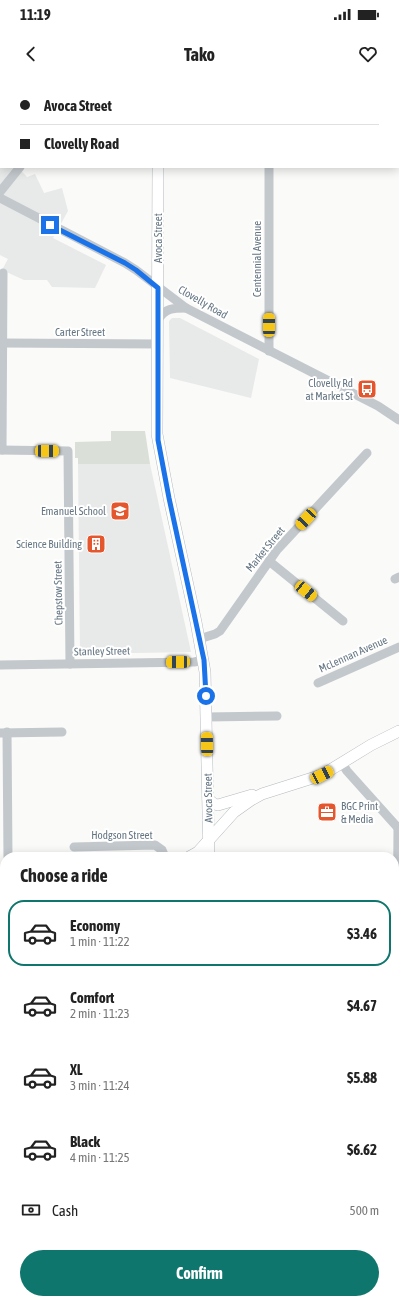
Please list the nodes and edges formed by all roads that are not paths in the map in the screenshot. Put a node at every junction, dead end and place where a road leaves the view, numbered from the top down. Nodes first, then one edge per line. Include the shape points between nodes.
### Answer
1 (19, 168) edge
2 (158, 168) edge
3 (270, 168) edge
4 (0, 192) edge
5 (0, 198) edge
6 (3, 273) dead end
7 (158, 288) junction
8 (186, 308) junction
9 (158, 320) junction
10 (3, 343) junction
11 (158, 344) junction
12 (269, 351) junction
13 (398, 417) edge
14 (1, 450) edge
15 (367, 452) dead end
16 (269, 561) junction
17 (343, 621) dead end
18 (199, 639) junction
19 (399, 647) edge
20 (204, 660) junction
21 (70, 664) junction
22 (0, 665) edge
23 (318, 684) dead end
24 (277, 716) dead end
25 (207, 717) junction
26 (399, 731) edge
27 (4, 732) edge
28 (62, 732) dead end
29 (342, 763) junction
30 (268, 792) junction
31 (208, 799) junction
32 (398, 828) edge
33 (209, 841) junction
34 (4, 843) edge
35 (74, 847) dead end
36 (163, 852) edge
37 (198, 852) edge
38 (209, 852) edge
39 (398, 852) edge

1 - 4 street
2 - 7 main road, Avoca Street
3 - 12 street, Centennial Avenue
5 - 7 street, Clovelly Road via 125,263
6 - 10 street
7 - 8 street, Clovelly Road
7 - 9 main road, Avoca Street
8 - 9 street via 169,309
8 - 12 street, Clovelly Road
9 - 11 main road, Avoca Street
10 - 11 street, Carter Street
10 - 14 street
11 - 18 main road, Avoca Street via 158,440
12 - 13 street, Clovelly Road
14 - 21 street, Chepstow Street via 68,451
15 - 16 street, Market Street
16 - 17 street
16 - 18 street, Market Street via 220,631
18 - 20 main road, Avoca Street
19 - 23 street, McLennan Avenue
20 - 21 street, Stanley Street
20 - 25 main road, Avoca Street
21 - 22 street, Stanley Street
24 - 25 street
25 - 31 main road, Avoca Street
26 - 29 main road
27 - 28 street
27 - 34 street
29 - 30 main road via 322,775
29 - 32 street
30 - 31 main road via 218,805
30 - 33 main road via 242,806
31 - 33 main road, Avoca Street
32 - 39 street
33 - 37 main road
33 - 38 main road, Avoca Street
35 - 36 street, Hodgson Street via 155,845

